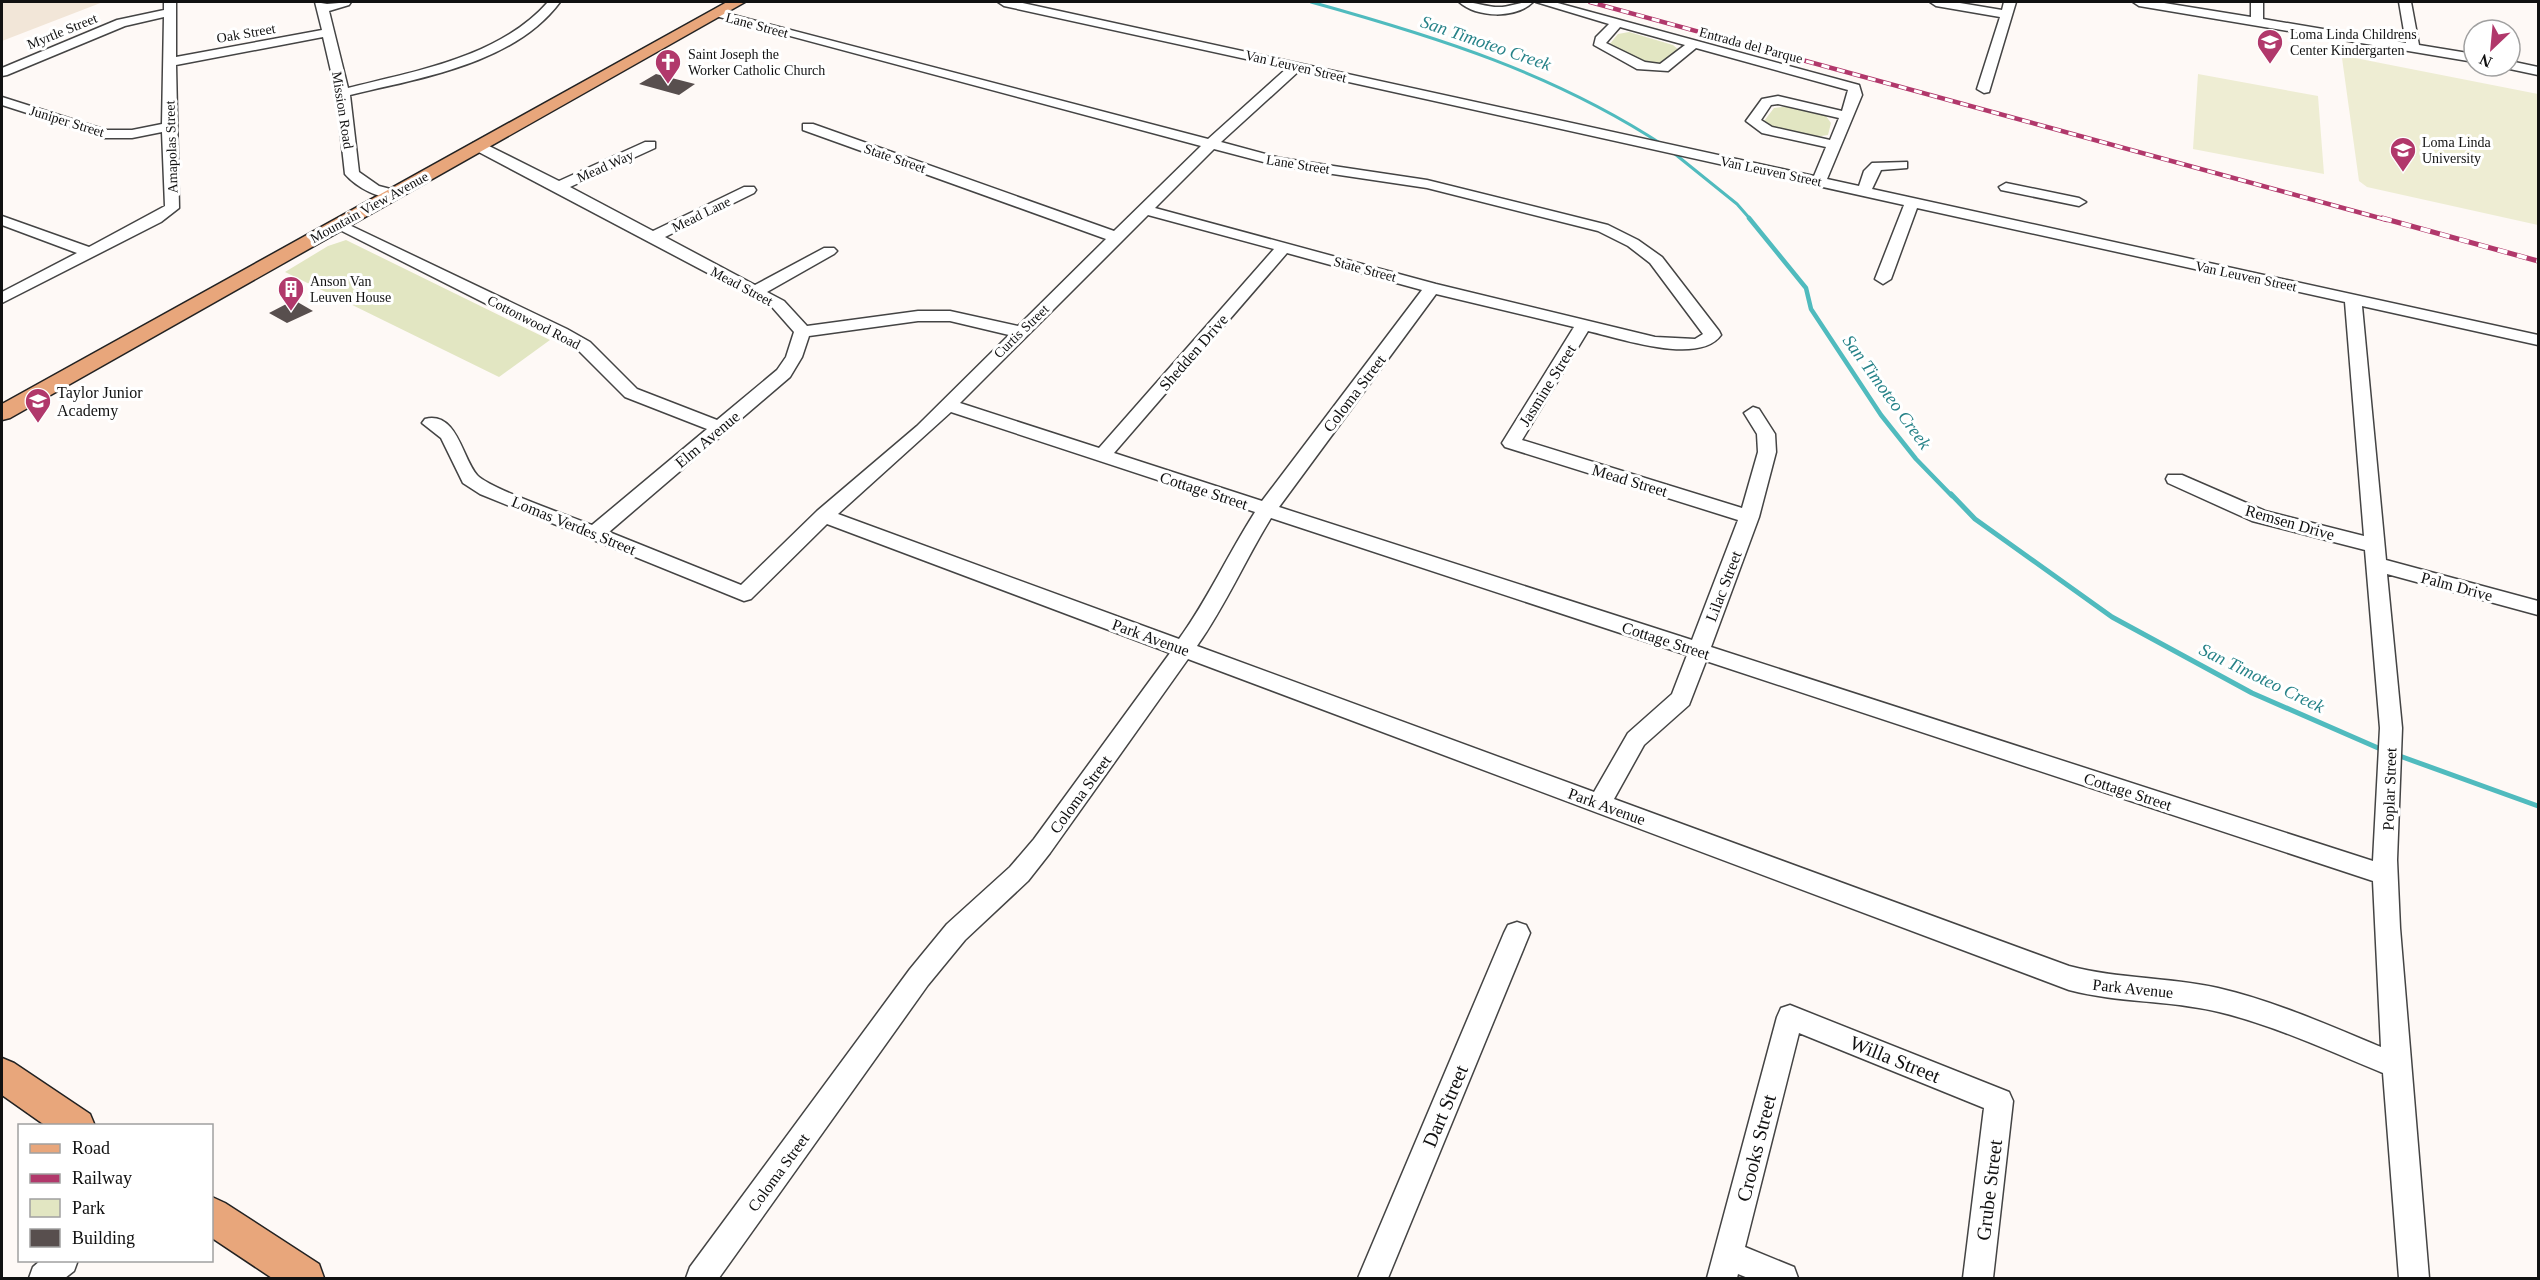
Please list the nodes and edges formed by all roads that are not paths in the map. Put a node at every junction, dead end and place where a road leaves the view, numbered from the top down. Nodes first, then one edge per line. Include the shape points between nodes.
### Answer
1 (345, 2) edge
2 (554, 2) edge
3 (737, 2) edge
4 (1004, 2) edge
5 (1465, 2) edge
6 (1527, 2) edge
7 (1542, 2) edge
8 (1936, 2) edge
9 (2139, 2) edge
10 (2257, 2) edge
11 (2405, 2) edge
12 (322, 5) edge
13 (170, 7) edge
14 (2008, 8) edge
15 (714, 14) junction
16 (2258, 21) junction
17 (1617, 23) junction
18 (327, 33) junction
19 (1693, 45) junction
20 (2413, 47) junction
21 (2462, 56) edge
22 (170, 62) junction
23 (1297, 66) junction
24 (2522, 68) edge
25 (2538, 71) edge
26 (2, 72) edge
27 (1984, 89) dead end
28 (342, 93) junction
29 (2, 101) edge
30 (1846, 116) junction
31 (169, 127) junction
32 (808, 127) dead end
33 (1211, 144) junction
34 (650, 145) dead end
35 (1834, 145) junction
36 (478, 146) junction
37 (1902, 165) dead end
38 (1819, 182) junction
39 (559, 187) junction
40 (2006, 187) dead end
41 (749, 190) dead end
42 (1864, 191) junction
43 (393, 194) junction
44 (1912, 202) junction
45 (2079, 202) dead end
46 (1147, 210) junction
47 (2, 220) edge
48 (338, 225) junction
49 (652, 238) junction
50 (1118, 238) junction
51 (1284, 247) junction
52 (829, 251) dead end
53 (90, 253) junction
54 (1883, 279) dead end
55 (1432, 288) junction
56 (754, 292) junction
57 (2, 298) edge
58 (2353, 299) junction
59 (1583, 326) junction
60 (802, 332) junction
61 (1020, 332) junction
62 (2538, 340) edge
63 (947, 405) junction
64 (2, 413) edge
65 (1753, 413) dead end
66 (431, 423) dead end
67 (721, 428) junction
68 (1511, 443) joint
69 (1102, 456) junction
70 (2175, 479) dead end
71 (1266, 510) junction
72 (824, 516) junction
73 (1749, 517) junction
74 (595, 533) junction
75 (2375, 554) junction
76 (744, 594) joint
77 (2538, 608) edge
78 (1185, 650) junction
79 (1698, 651) junction
80 (1599, 804) junction
81 (2385, 875) junction
82 (1516, 933) dead end
83 (1790, 1017) joint
84 (2396, 1065) junction
85 (2, 1075) edge
86 (1999, 1101) joint
87 (76, 1124) edge
88 (213, 1216) edge
89 (61, 1262) edge
90 (1725, 1267) edge
91 (44, 1278) edge
92 (305, 1278) edge
93 (701, 1278) edge
94 (1373, 1278) edge
95 (1783, 1278) edge
96 (1978, 1278) edge
97 (2414, 1278) edge

1 - 12 street
2 - 28 street via 524,31 488,50 430,71
3 - 15 main road, Mountain View Avenue
4 - 23 street, Van Leuven Street
5 - 6 street via 1499,12
7 - 17 street, Entrada del Parque
8 - 14 street
9 - 16 street
10 - 16 street
11 - 20 street
12 - 18 street, Mission Road
13 - 22 street, Amapolas Street
13 - 26 street, Myrtle Street
14 - 27 street
15 - 33 street, Lane Street
15 - 36 main road, Mountain View Avenue
16 - 20 street
17 - 19 street, Entrada del Parque
17 - 19 street via 1600,40 1600,45 1642,66 1663,68
18 - 22 street, Oak Street
18 - 28 street, Mission Road
19 - 30 street, Entrada del Parque via 1854,88 1856,95
20 - 21 street
22 - 31 street, Amapolas Street
23 - 33 street, Curtis Street
23 - 38 street, Van Leuven Street
24 - 25 street
28 - 43 street, Mission Road via 352,174 374,189
29 - 31 street, Juniper Street via 105,134
30 - 35 street, Entrada del Parque
30 - 35 street via 1778,100 1767,102 1754,121 1767,130
31 - 53 street, Amapolas Street via 172,208
32 - 50 street, State Street
33 - 46 street, Curtis Street
33 - 59 street, Lane Street via 1279,162 1427,184 1603,228 1656,260 1713,335 1698,344 1663,343
34 - 39 street, Mead Way
35 - 38 street, Entrada del Parque
36 - 39 street, Mead Street
36 - 43 main road, Mountain View Avenue
37 - 42 street via 1877,166 1871,171
38 - 42 street, Van Leuven Street
39 - 49 street, Mead Street
40 - 45 street
41 - 49 street, Mead Lane
42 - 44 street, Van Leuven Street
43 - 48 main road, Mountain View Avenue
44 - 54 street
44 - 58 street, Van Leuven Street
46 - 50 street, Curtis Street
46 - 51 street, State Street
47 - 53 street
48 - 64 main road, Mountain View Avenue
48 - 67 street, Cottonwood Road via 584,346 631,393
49 - 56 street, Mead Street
50 - 61 street, Curtis Street
51 - 55 street, State Street
51 - 69 street, Shedden Drive
52 - 56 street
53 - 57 street, Amapolas Street
55 - 59 street, State Street
55 - 71 street, Coloma Street
56 - 60 street, Mead Street via 778,303
58 - 62 street, Van Leuven Street
58 - 75 street, Poplar Street
59 - 68 street, Jasmine Street
60 - 61 street via 918,316 950,316
60 - 67 street, Elm Avenue via 784,373
61 - 63 street, Curtis Street
63 - 69 street, Cottage Street
63 - 72 street, Curtis Street via 888,463
65 - 73 street, Lilac Street via 1766,434 1767,452
66 - 74 street, Lomas Verdes Street via 448,435 470,479
67 - 74 street, Elm Avenue
68 - 73 street, Mead Street
69 - 71 street, Cottage Street
70 - 75 street, Remsen Drive via 2259,516
71 - 78 street, Coloma Street via 1242,548 1212,611
71 - 79 street, Cottage Street
72 - 76 street, Curtis Street
72 - 78 street, Park Avenue
73 - 79 street, Lilac Street
74 - 76 street, Lomas Verdes Street
75 - 77 street, Palm Drive
75 - 81 street, Poplar Street via 2391,728
78 - 80 street, Park Avenue
78 - 93 street, Coloma Street via 1042,846 1019,874 957,932 919,977
79 - 80 street, Lilac Street via 1681,699 1636,739
79 - 81 street, Cottage Street
80 - 84 street, Park Avenue via 2069,978 2220,1001
81 - 84 street, Poplar Street
82 - 94 street, Dart Street
83 - 86 street, Willa Street
83 - 90 street, Crooks Street
84 - 97 street, Poplar Street
85 - 87 main road
86 - 96 street, Grube Street
88 - 92 main road
89 - 91 street
90 - 95 street

